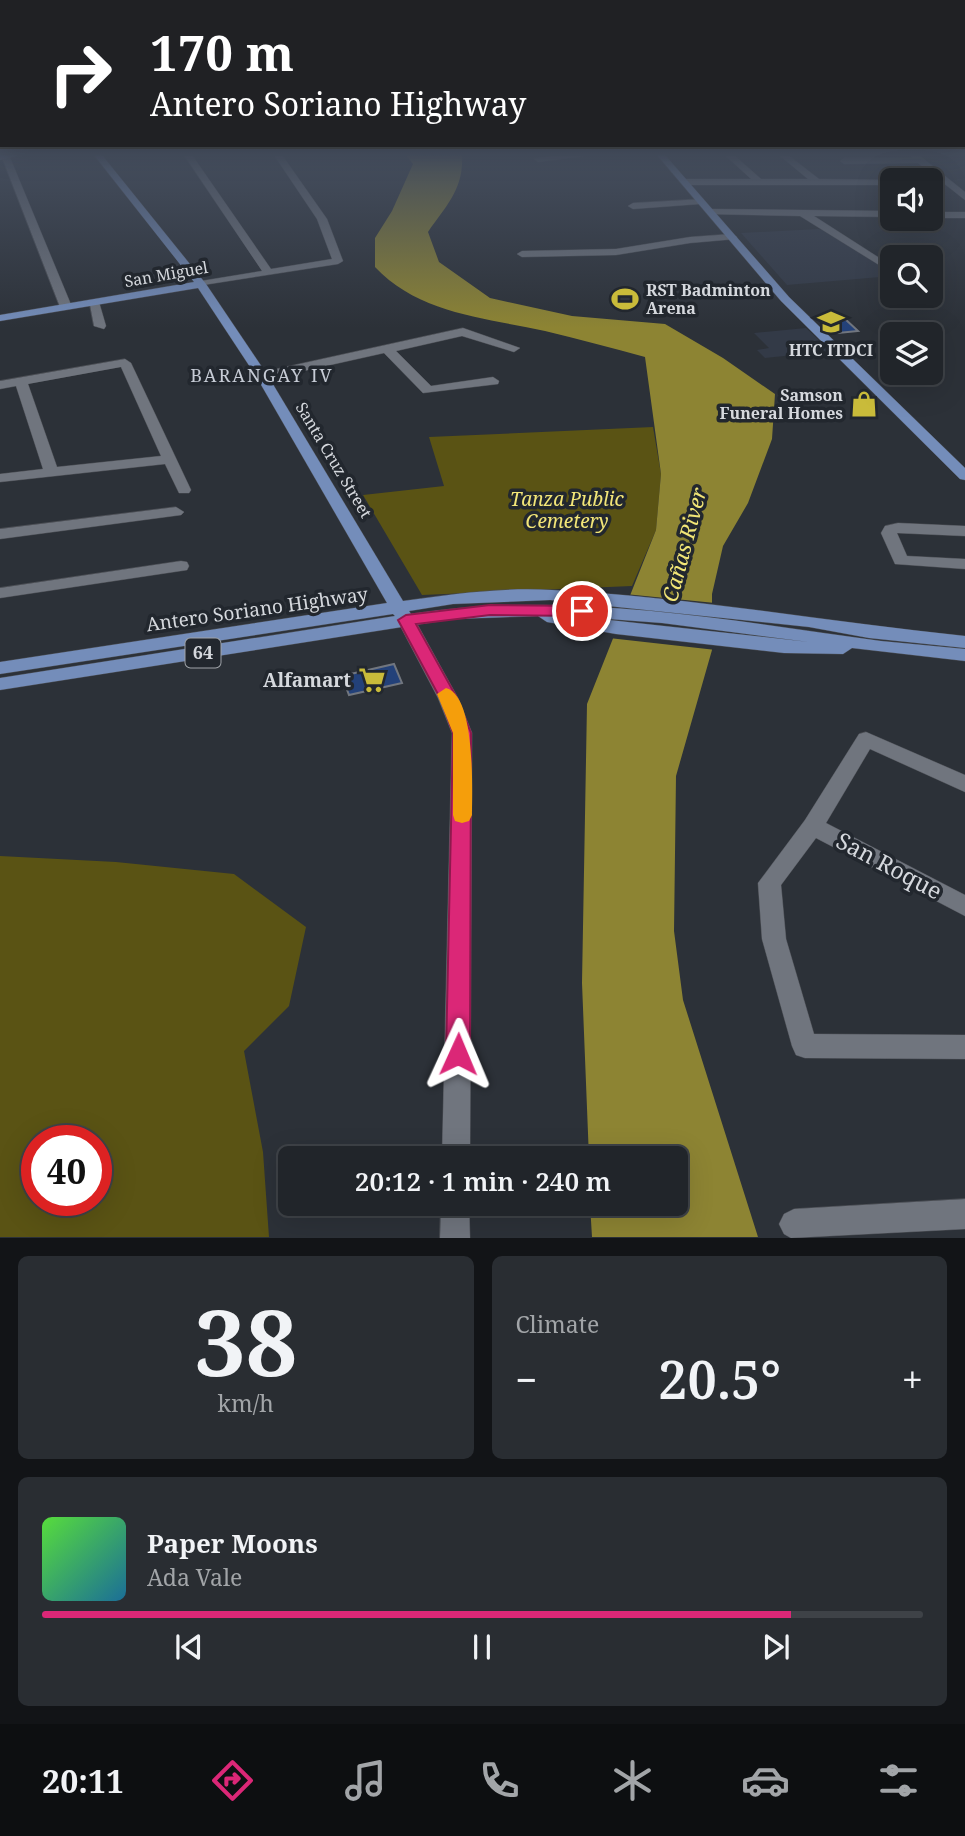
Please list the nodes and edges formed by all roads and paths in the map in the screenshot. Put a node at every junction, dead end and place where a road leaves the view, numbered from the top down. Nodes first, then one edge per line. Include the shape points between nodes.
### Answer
1 (29, 213) edge
2 (144, 213) edge
3 (228, 213) edge
4 (318, 213) edge
5 (711, 213) edge
6 (802, 213) edge
7 (836, 213) edge
8 (880, 214) edge
9 (943, 215) edge
10 (965, 215) edge
11 (732, 237) junction
12 (522, 254) dead end
13 (880, 262) edge
14 (268, 272) junction
15 (201, 284) junction
16 (93, 302) junction
17 (66, 307) junction
18 (0, 318) edge
19 (100, 326) dead end
20 (514, 348) dead end
21 (387, 349) junction
22 (262, 376) junction
23 (494, 381) dead end
24 (21, 382) junction
25 (0, 385) edge
26 (171, 459) junction
27 (51, 471) junction
28 (965, 476) edge
29 (0, 478) edge
30 (184, 490) dead end
31 (176, 512) dead end
32 (965, 531) edge
33 (0, 534) edge
34 (965, 564) edge
35 (181, 566) dead end
36 (0, 593) edge
37 (520, 603) junction
38 (583, 610) junction
39 (403, 615) junction
40 (870, 639) junction
41 (965, 642) edge
42 (965, 655) edge
43 (0, 668) edge
44 (0, 684) edge
45 (965, 784) edge
46 (813, 826) junction
47 (965, 906) edge
48 (965, 1047) edge
49 (456, 1146) edge
50 (965, 1214) edge
51 (455, 1216) edge
52 (794, 1224) dead end
53 (455, 1237) edge

1 - 17 street
2 - 15 main road, Santa Cruz Street
3 - 14 street
4 - 14 street, San Miguel via 338,261
5 - 11 main road
6 - 13 street
7 - 8 street
9 - 10 street
11 - 12 street via 616,252
11 - 28 main road via 785,299
14 - 15 street, San Miguel
15 - 16 main road, San Miguel
15 - 22 main road, Santa Cruz Street
16 - 17 main road, San Miguel
16 - 19 street
17 - 18 main road, San Miguel
20 - 21 street via 463,332
21 - 22 street
21 - 23 street via 428,390
22 - 39 main road, Santa Cruz Street
24 - 25 street
24 - 26 street via 125,363
24 - 27 street
26 - 27 street
26 - 30 street
27 - 29 street
31 - 33 street
32 - 34 street via 898,528 889,533 901,561
35 - 36 street
37 - 38 main road, Antero Soriano Highway / 64
37 - 38 main road, Antero Soriano Highway / 64
37 - 38 main road, Antero Soriano Highway / 64
37 - 39 main road, Antero Soriano Highway / 64
38 - 40 main road, Antero Soriano Highway / 64
38 - 40 main road, Antero Soriano Highway / 64 via 732,642 812,650
39 - 43 main road, Antero Soriano Highway / 64
39 - 44 main road, Antero Soriano Highway / 64
39 - 49 street via 462,733
40 - 41 main road, Antero Soriano Highway / 64
40 - 42 main road, Antero Soriano Highway / 64
45 - 46 street via 866,739
46 - 47 street, San Roque
46 - 48 street via 769,883 774,939 805,1045
50 - 52 street
51 - 53 street

